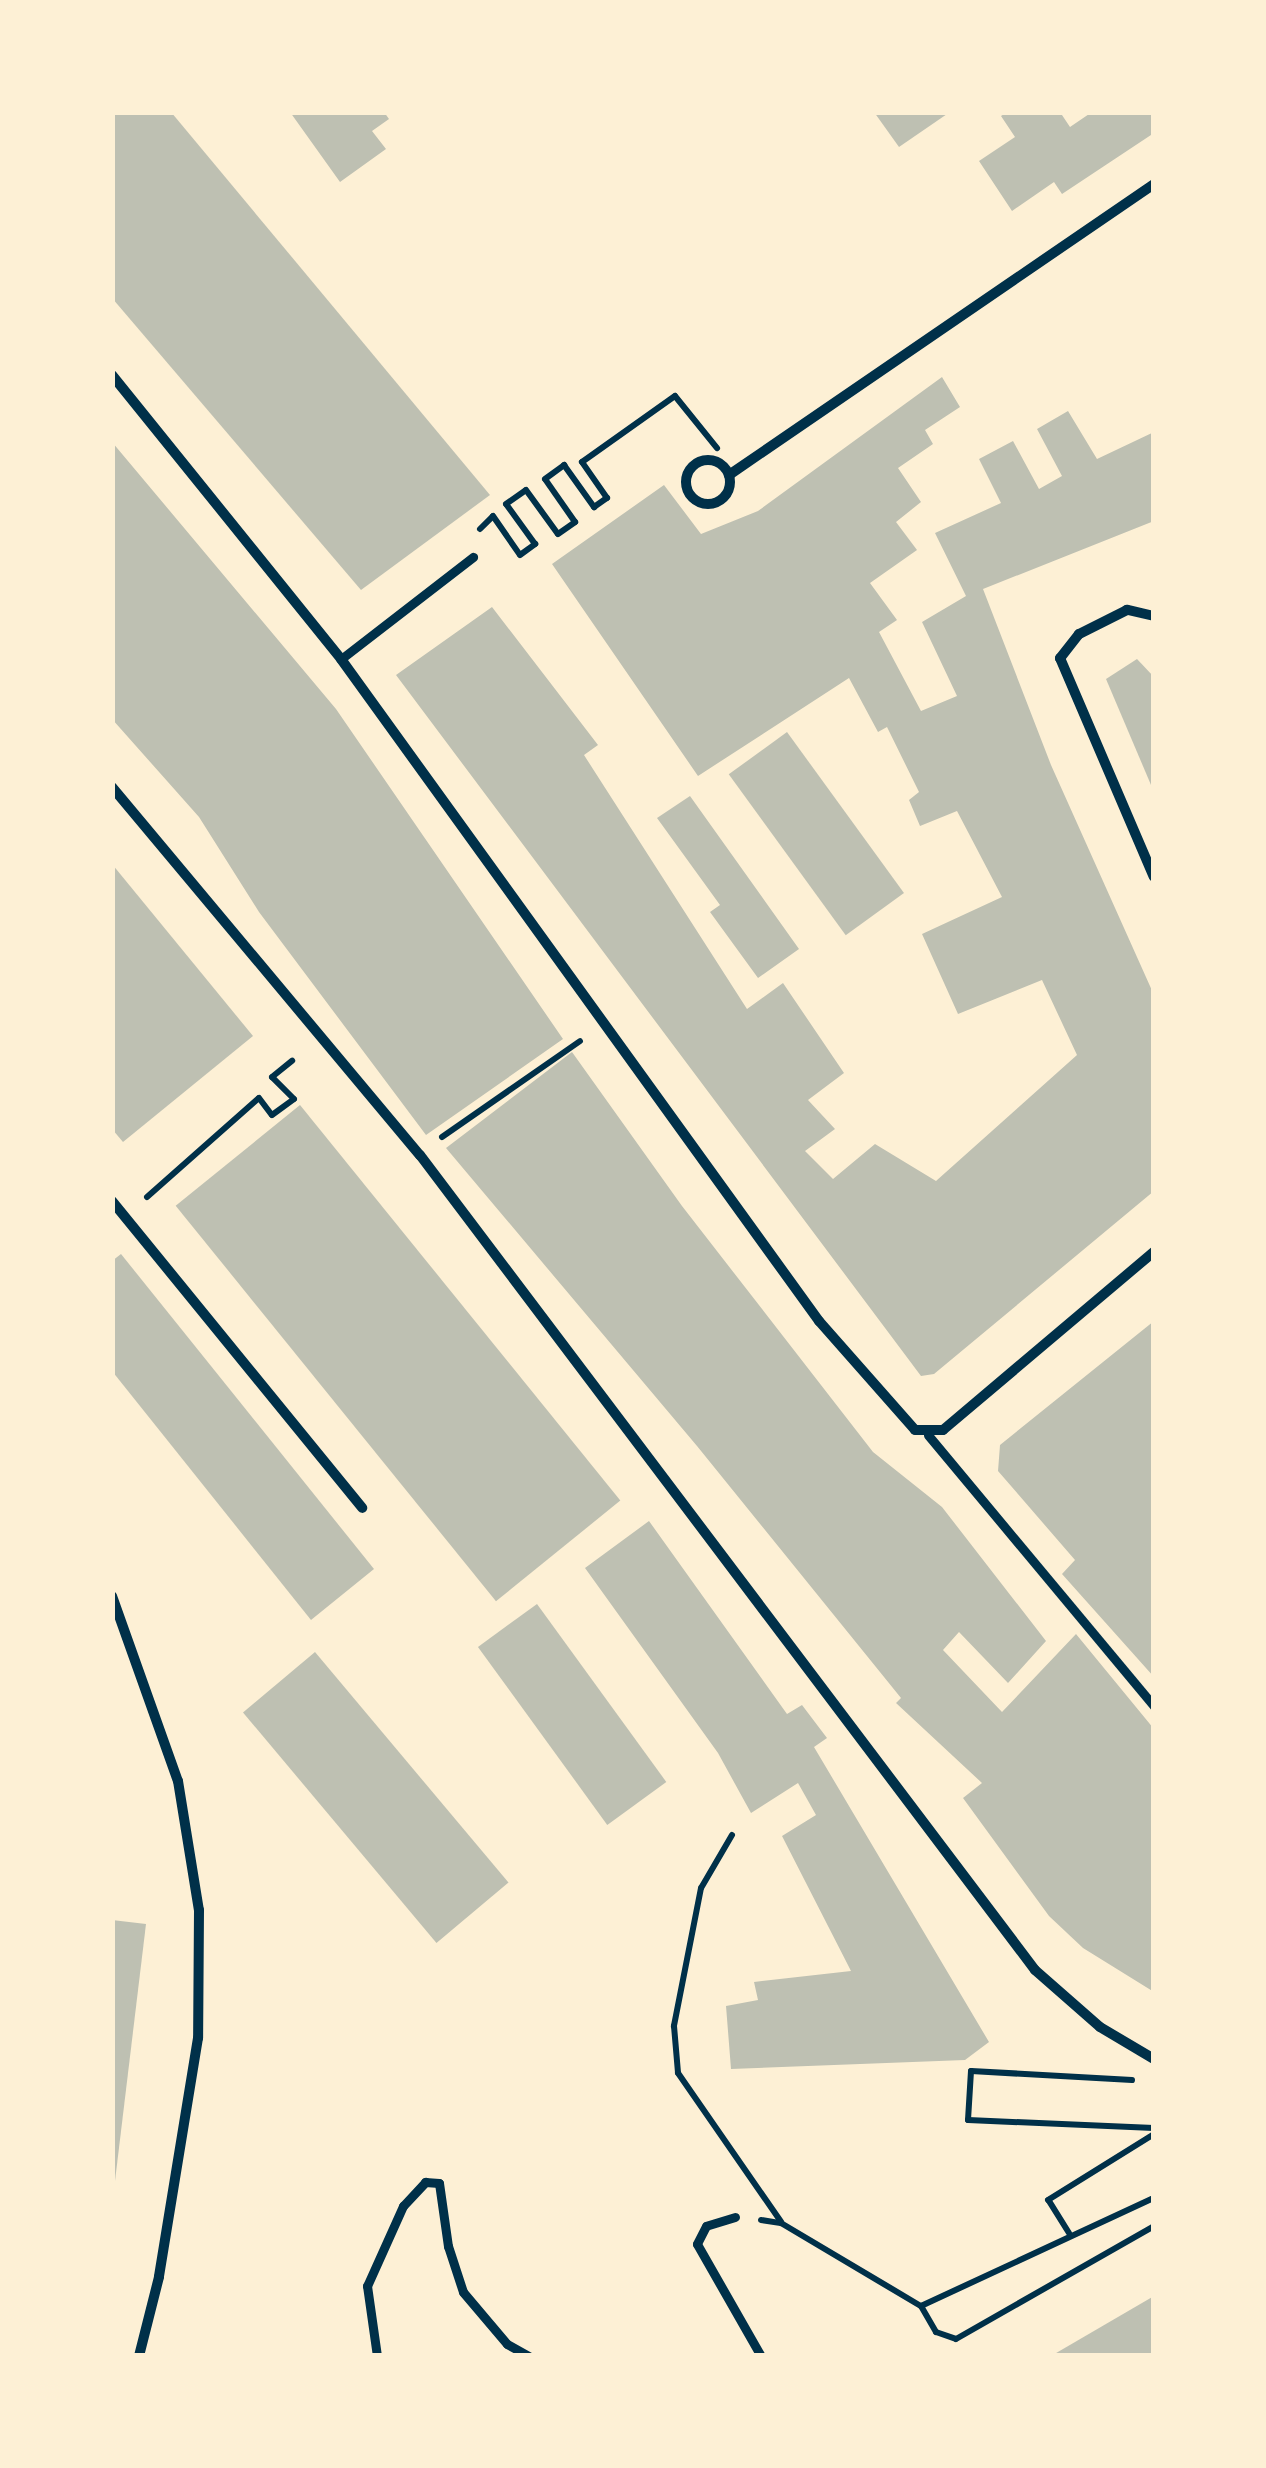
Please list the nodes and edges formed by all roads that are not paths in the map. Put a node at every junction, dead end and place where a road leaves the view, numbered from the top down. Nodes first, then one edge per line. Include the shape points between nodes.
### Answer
1 (1154, 184) edge
2 (112, 376) edge
3 (729, 475) junction
4 (473, 558) dead end
5 (1154, 616) edge
6 (341, 659) junction
7 (112, 786) edge
8 (1154, 876) edge
9 (112, 1201) edge
10 (1154, 1252) edge
11 (928, 1435) junction
12 (362, 1508) dead end
13 (112, 1596) edge
14 (118, 1624) edge
15 (1154, 1706) edge
16 (1154, 2059) edge
17 (735, 2217) road end
18 (139, 2356) edge
19 (377, 2356) edge
20 (529, 2356) edge
21 (761, 2356) edge

1 - 3 street
2 - 6 street
3 - 3 street via 714,461 700,462 689,470 686,490 704,504 719,502 729,490
4 - 6 street
5 - 8 street via 1126,610 1079,634 1060,658
6 - 11 street via 818,1320 915,1430
7 - 16 street via 444,1186 1035,1970 1100,2027
9 - 12 street
10 - 11 street via 1047,1347
11 - 15 street
13 - 14 street
14 - 18 street via 178,1781 198,1910 198,2038 159,2277
17 - 21 street via 706,2226 697,2244
19 - 20 street via 367,2286 403,2206 425,2182 439,2184 463,2292 508,2344

